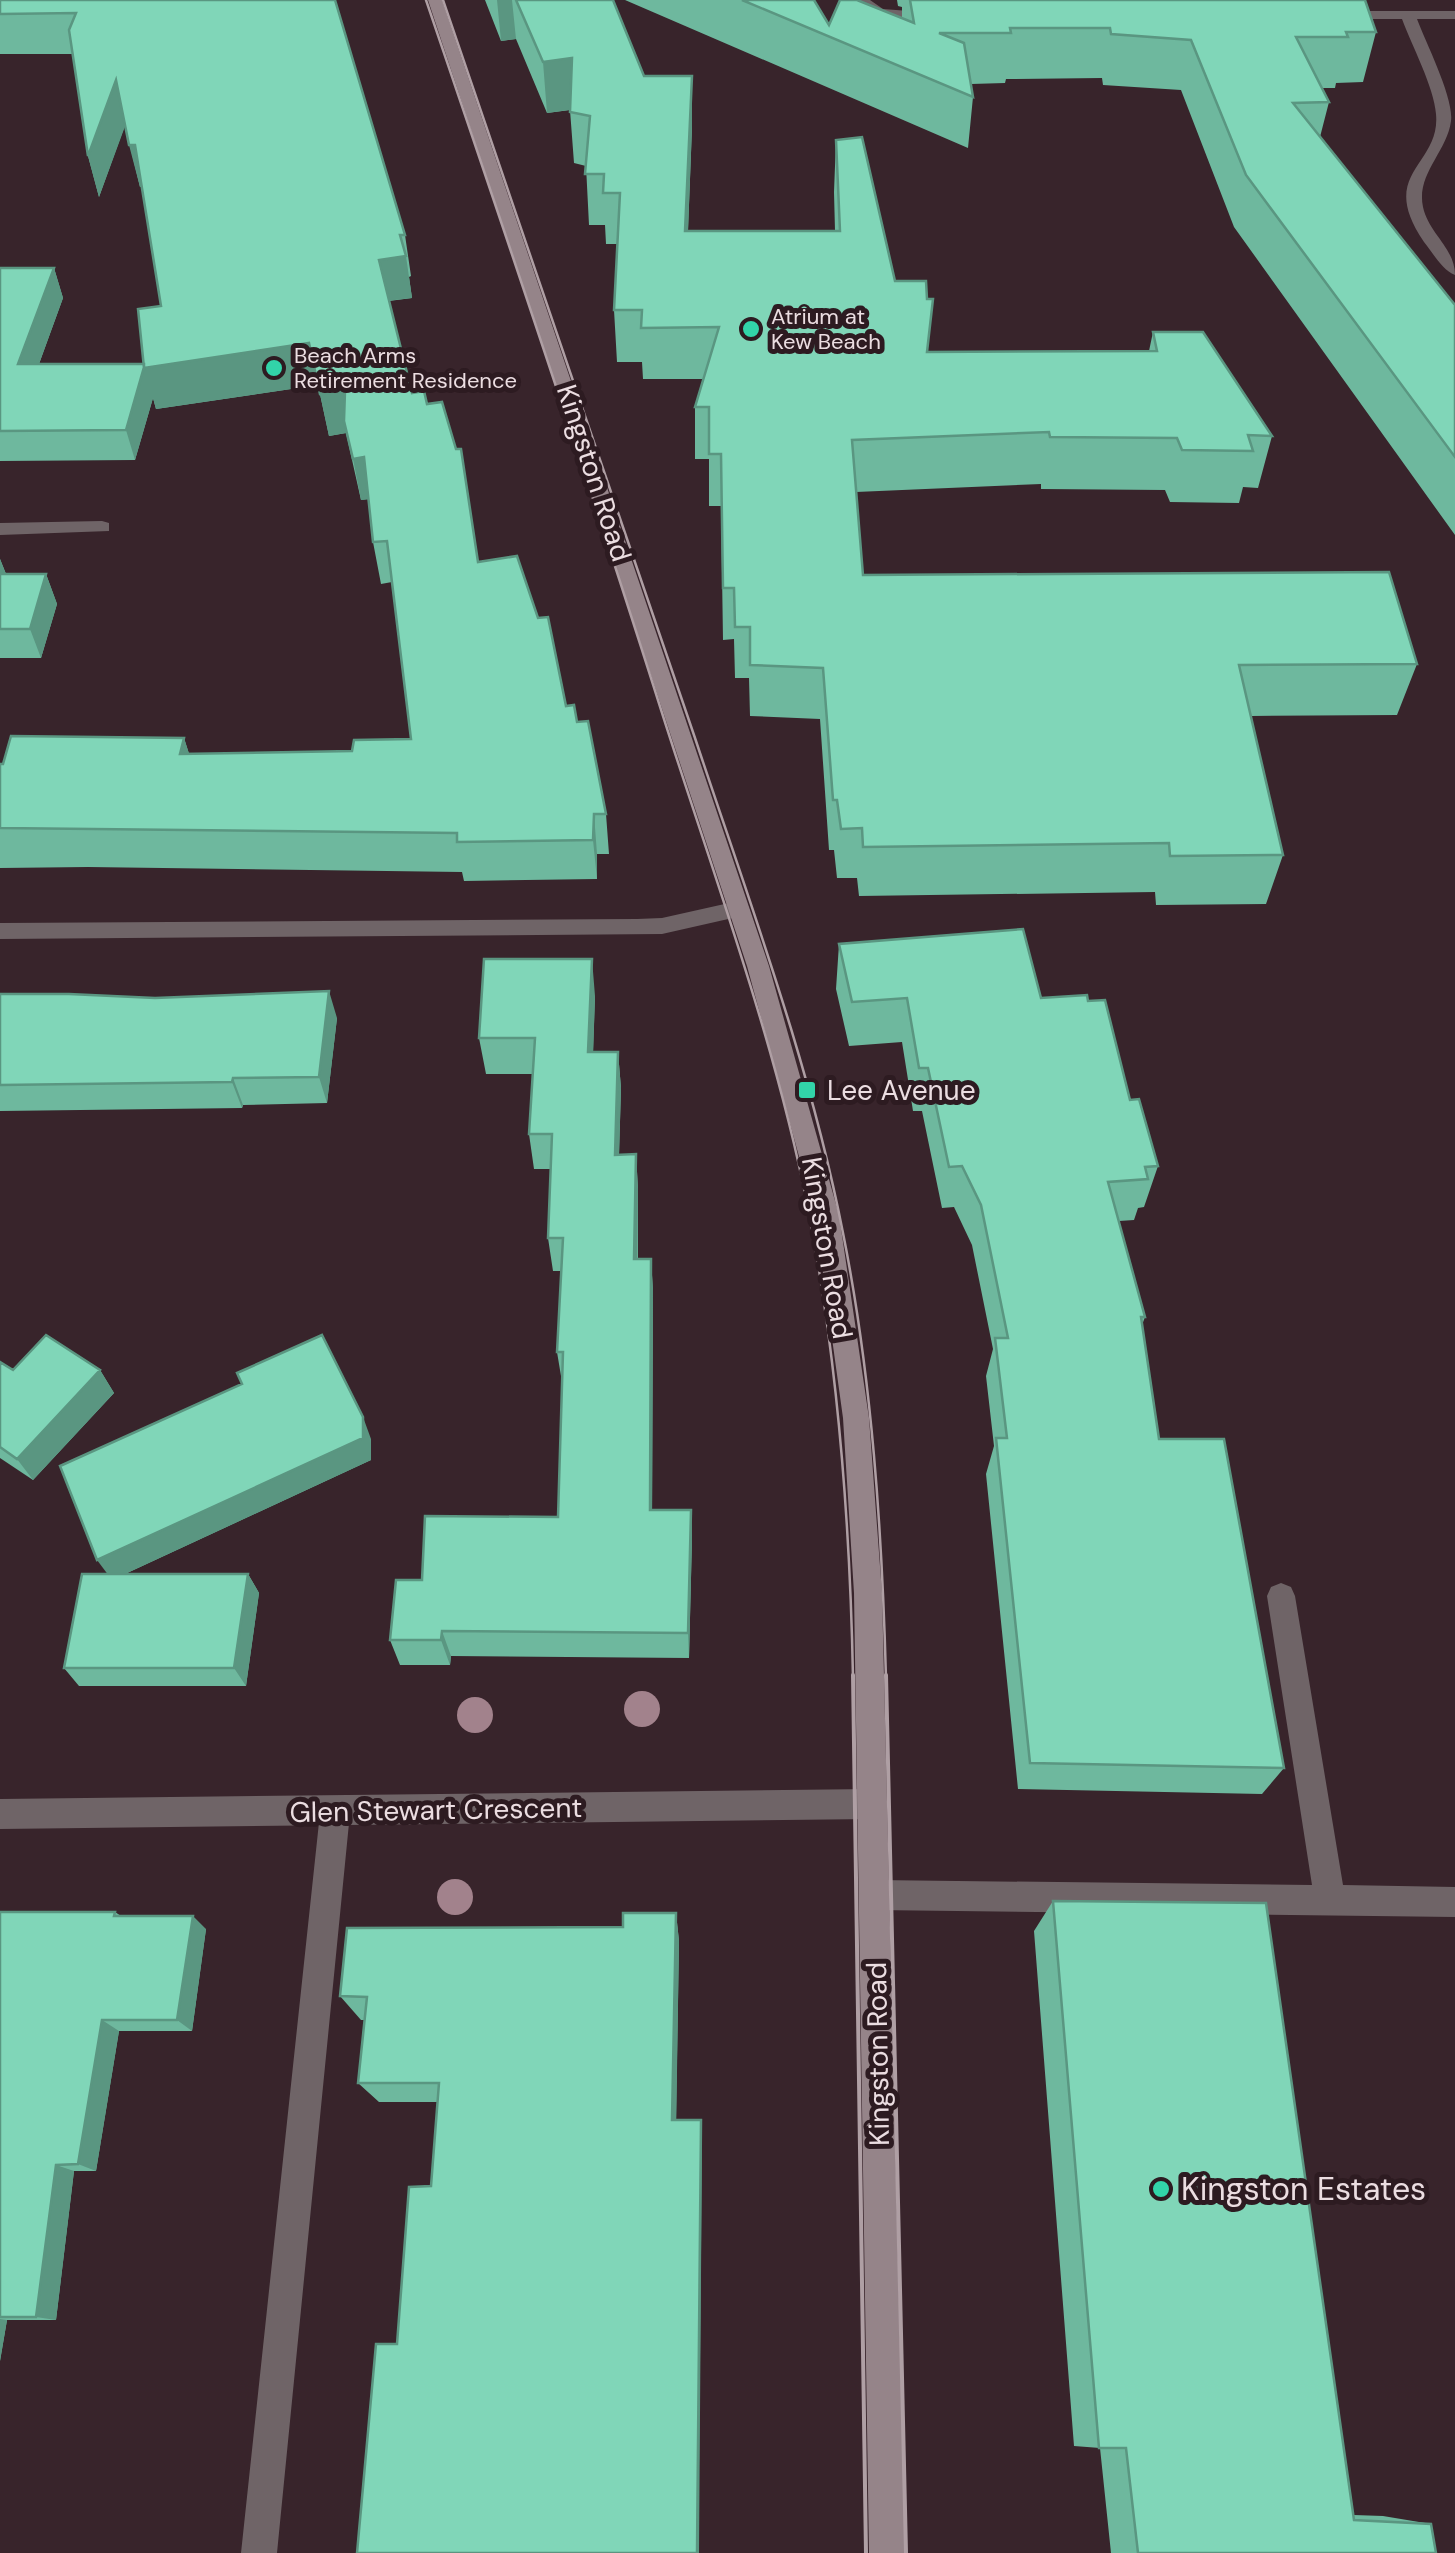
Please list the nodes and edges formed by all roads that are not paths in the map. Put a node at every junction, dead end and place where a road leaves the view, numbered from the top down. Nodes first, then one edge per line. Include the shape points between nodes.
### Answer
1 (436, 0) edge
2 (862, 0) edge
3 (1329, 15) edge
4 (1408, 15) junction
5 (1455, 15) edge
6 (947, 17) edge
7 (1455, 270) edge
8 (102, 526) dead end
9 (0, 529) edge
10 (738, 909) junction
11 (0, 931) edge
12 (1281, 1596) dead end
13 (872, 1804) junction
14 (335, 1813) junction
15 (0, 1814) edge
16 (875, 1895) junction
17 (1330, 1900) junction
18 (1455, 1902) edge
19 (259, 2553) edge
20 (887, 2553) edge

1 - 10 main road, Kingston Road
2 - 6 street via 880,13
3 - 4 street
4 - 5 street
4 - 7 street via 1444,112 1444,129 1416,176 1412,206
8 - 9 street
10 - 11 street via 662,926
10 - 13 main road, Kingston Road via 829,1234 857,1438
12 - 17 street
13 - 14 street, Glen Stewart Crescent
13 - 16 main road, Kingston Road
14 - 15 street, Glen Stewart Crescent
14 - 19 street
16 - 17 street
16 - 20 main road, Kingston Road
17 - 18 street

